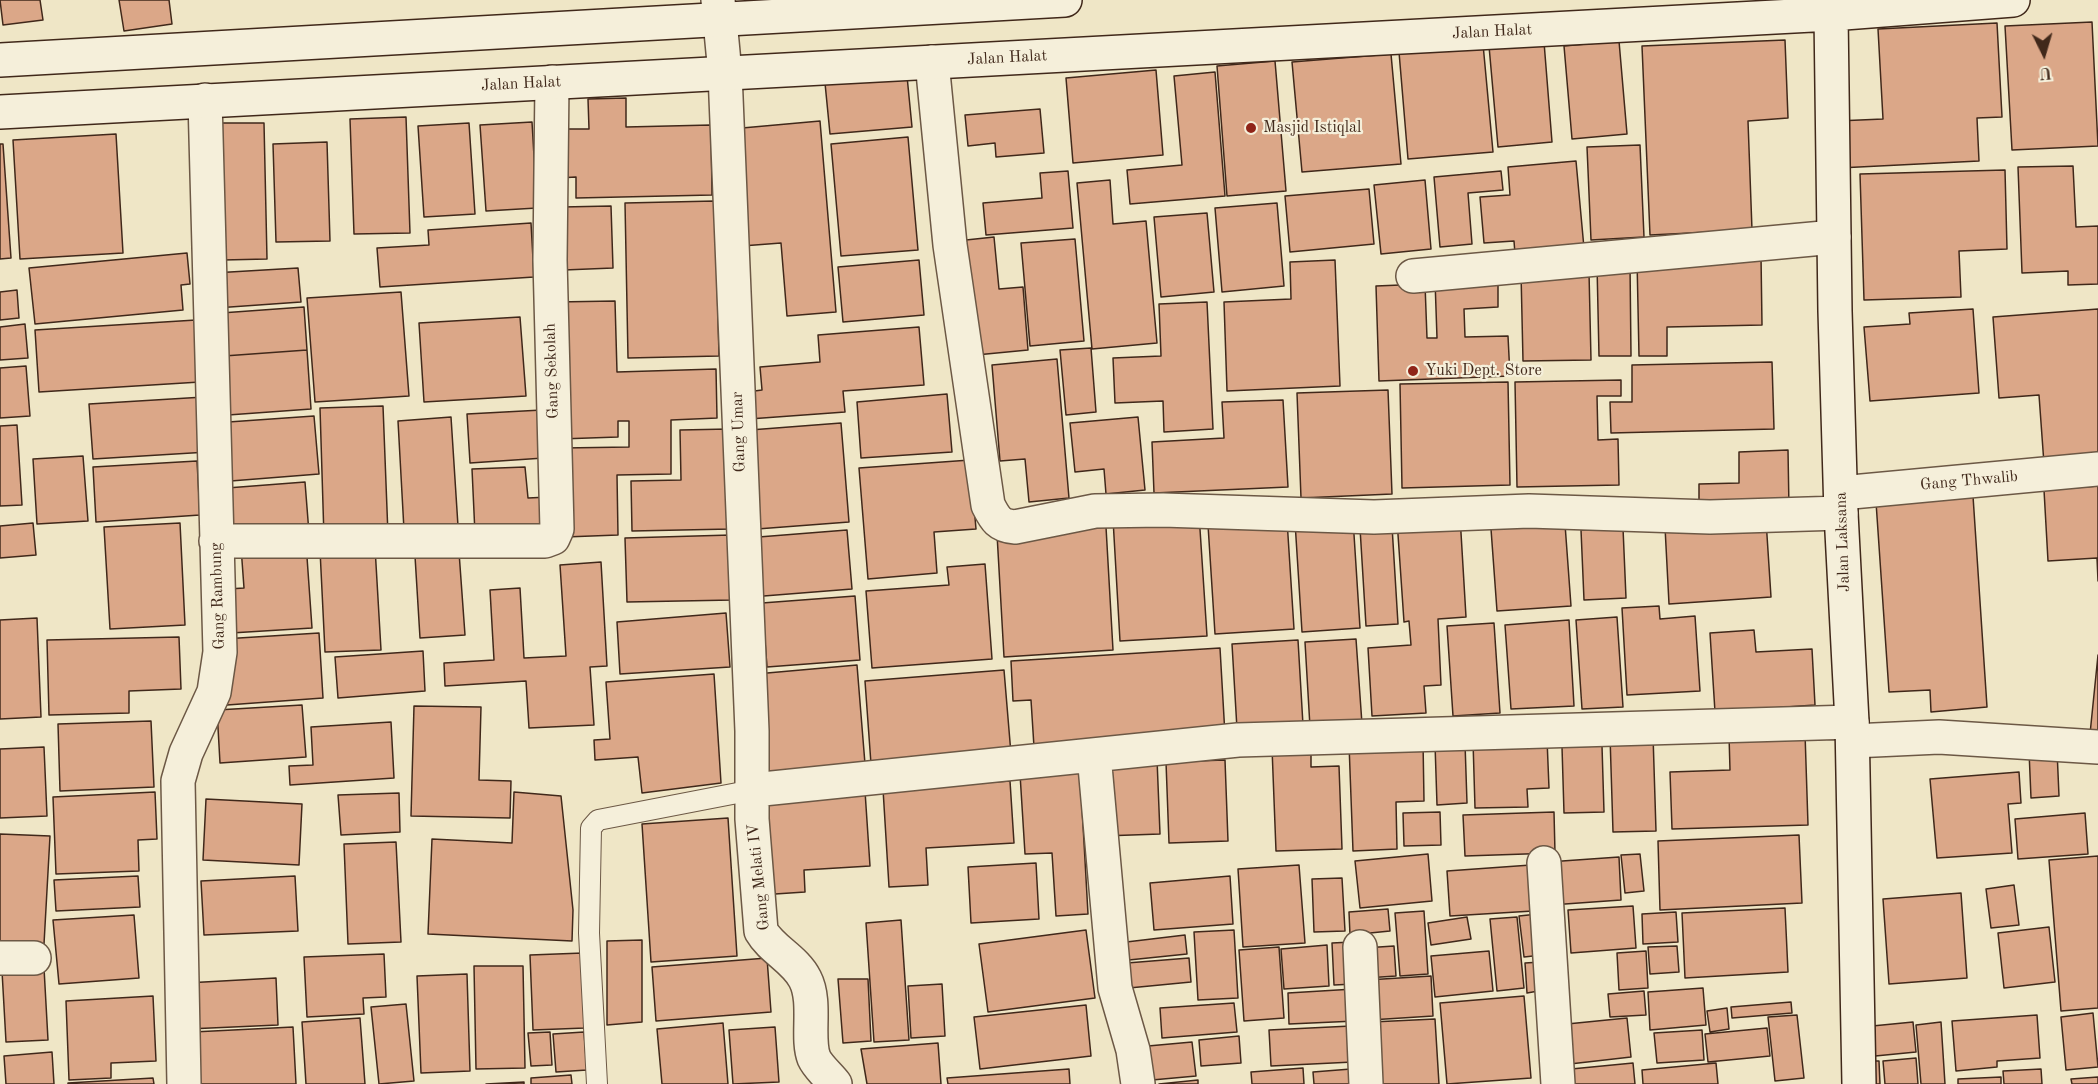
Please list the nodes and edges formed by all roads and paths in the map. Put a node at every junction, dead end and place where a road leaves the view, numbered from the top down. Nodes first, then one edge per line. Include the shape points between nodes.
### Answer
1 (1065, 0) edge
2 (2013, 0) edge
3 (1831, 7) edge
4 (719, 9) edge
5 (0, 60) edge
6 (932, 63) junction
7 (725, 73) junction
8 (552, 82) junction
9 (205, 100) junction
10 (0, 112) edge
11 (1834, 237) junction
12 (1413, 276) dead end
13 (2098, 469) edge
14 (1841, 503) junction
15 (216, 541) junction
16 (1853, 732) junction
17 (2098, 747) edge
18 (1094, 755) junction
19 (753, 790) junction
20 (1544, 863) dead end
21 (1360, 947) dead end
22 (0, 958) edge
23 (34, 958) dead end
24 (184, 1084) edge
25 (597, 1084) edge
26 (835, 1084) edge
27 (1138, 1084) edge
28 (1366, 1084) edge
29 (1558, 1084) edge
30 (1859, 1084) edge

1 - 4 street
2 - 3 street, Jalan Halat
3 - 6 street, Jalan Halat
3 - 11 street, Jalan Laksana
4 - 5 street
4 - 7 street, Gang Umar
6 - 7 street, Jalan Halat
6 - 14 street, Gang Thwalib via 950,245 988,505 1003,526 1095,511 1374,517 1529,511 1710,517
7 - 8 street, Jalan Halat
7 - 19 street, Gang Umar
8 - 9 street, Jalan Halat
8 - 15 street, Gang Sekolah via 550,260 557,529 554,538 434,543
9 - 10 street, Jalan Halat
9 - 15 street, Gang Rambung
11 - 12 street
11 - 14 street, Jalan Laksana
13 - 14 street, Gang Thwalib
14 - 16 street, Jalan Laksana
15 - 24 street, Gang Rambung via 220,652 214,692 186,753 178,781
16 - 17 street
16 - 18 street via 1238,740
16 - 30 street, Jalan Laksana
18 - 19 street
18 - 27 street via 1114,988 1133,1050
19 - 25 lane via 598,820 591,828 589,933
19 - 26 street, Gang Melati IV via 761,931 767,942 805,979 810,996 814,1058
20 - 29 street
21 - 28 street
22 - 23 street

